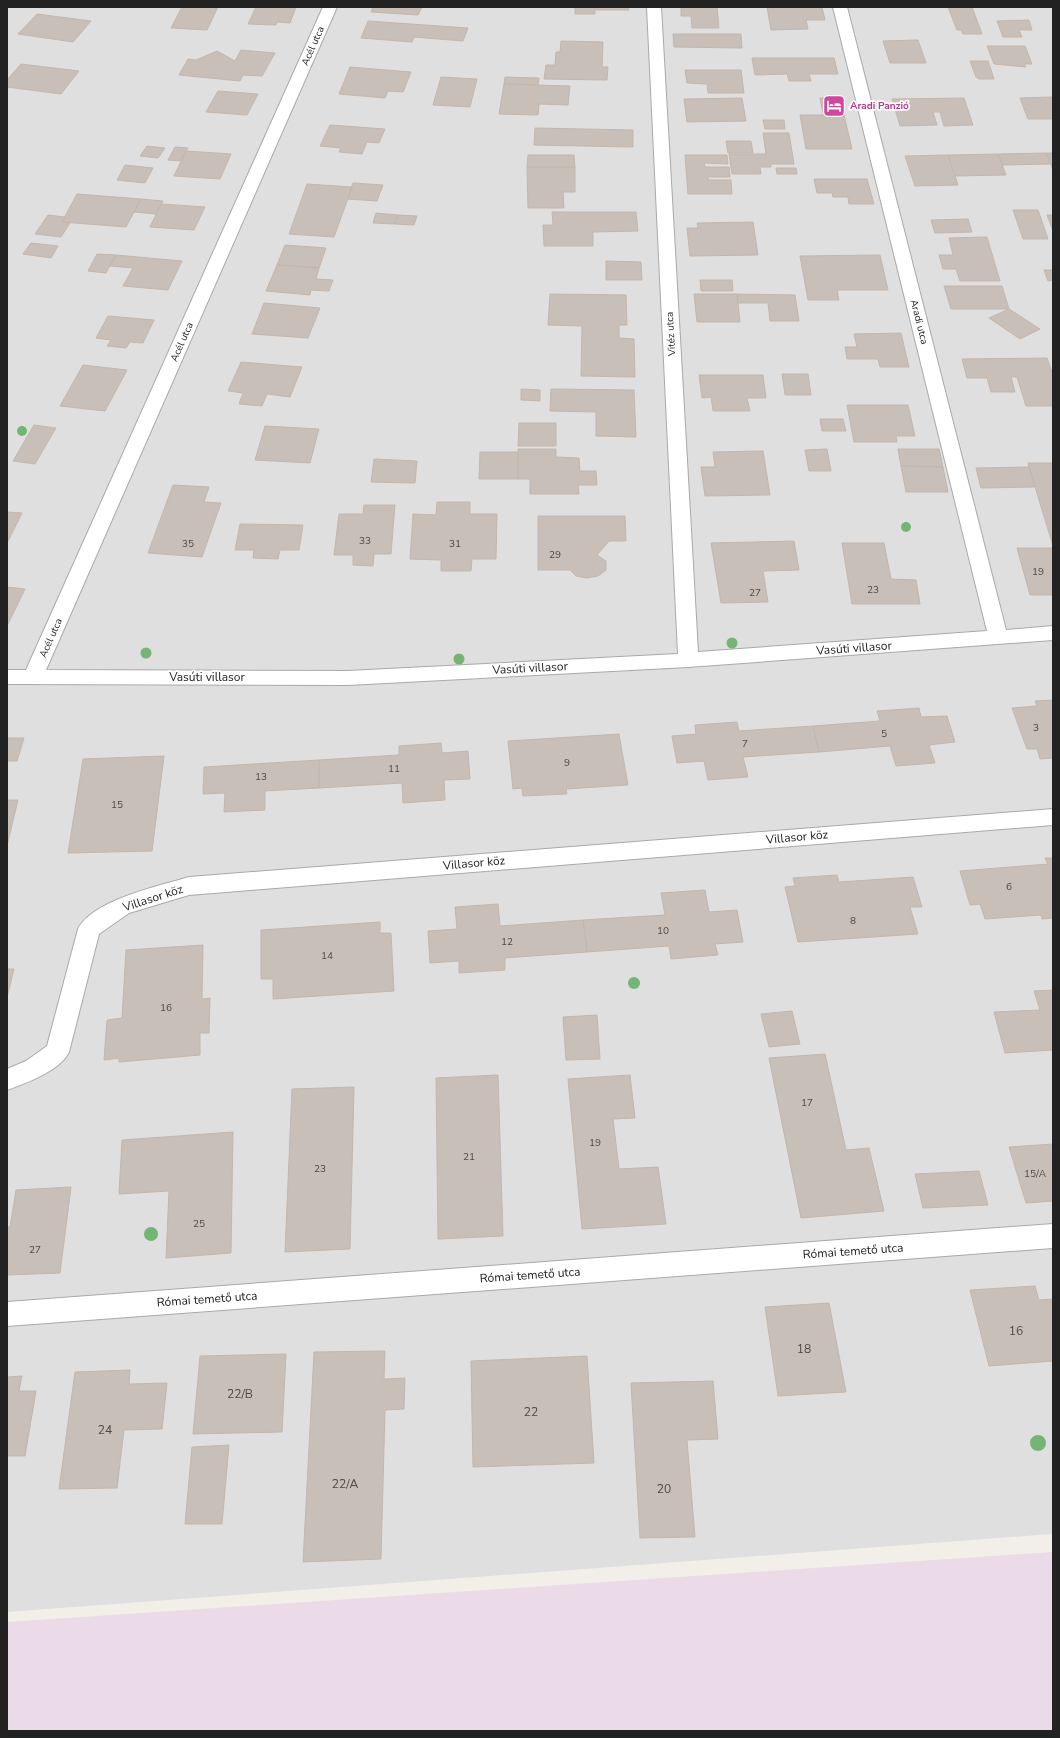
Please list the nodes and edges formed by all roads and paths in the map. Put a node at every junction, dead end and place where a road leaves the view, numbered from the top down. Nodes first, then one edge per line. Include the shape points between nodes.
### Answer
1 (330, 7) edge
2 (654, 7) edge
3 (840, 7) edge
4 (1053, 633) edge
5 (998, 637) junction
6 (688, 660) junction
7 (7, 677) edge
8 (33, 677) junction
9 (1053, 817) edge
10 (7, 1080) edge
11 (1053, 1236) edge
12 (7, 1314) edge

1 - 8 street, Acél utca
2 - 6 street, Vitéz utca
3 - 5 street, Aradi utca
4 - 5 street, Vasúti villasor
5 - 6 street, Vasúti villasor
6 - 8 street, Vasúti villasor via 348,678
7 - 8 street, Vasúti villasor
9 - 10 street, Villasor köz via 189,886 122,906 89,928 57,1052 34,1068
11 - 12 street, Római temető utca

